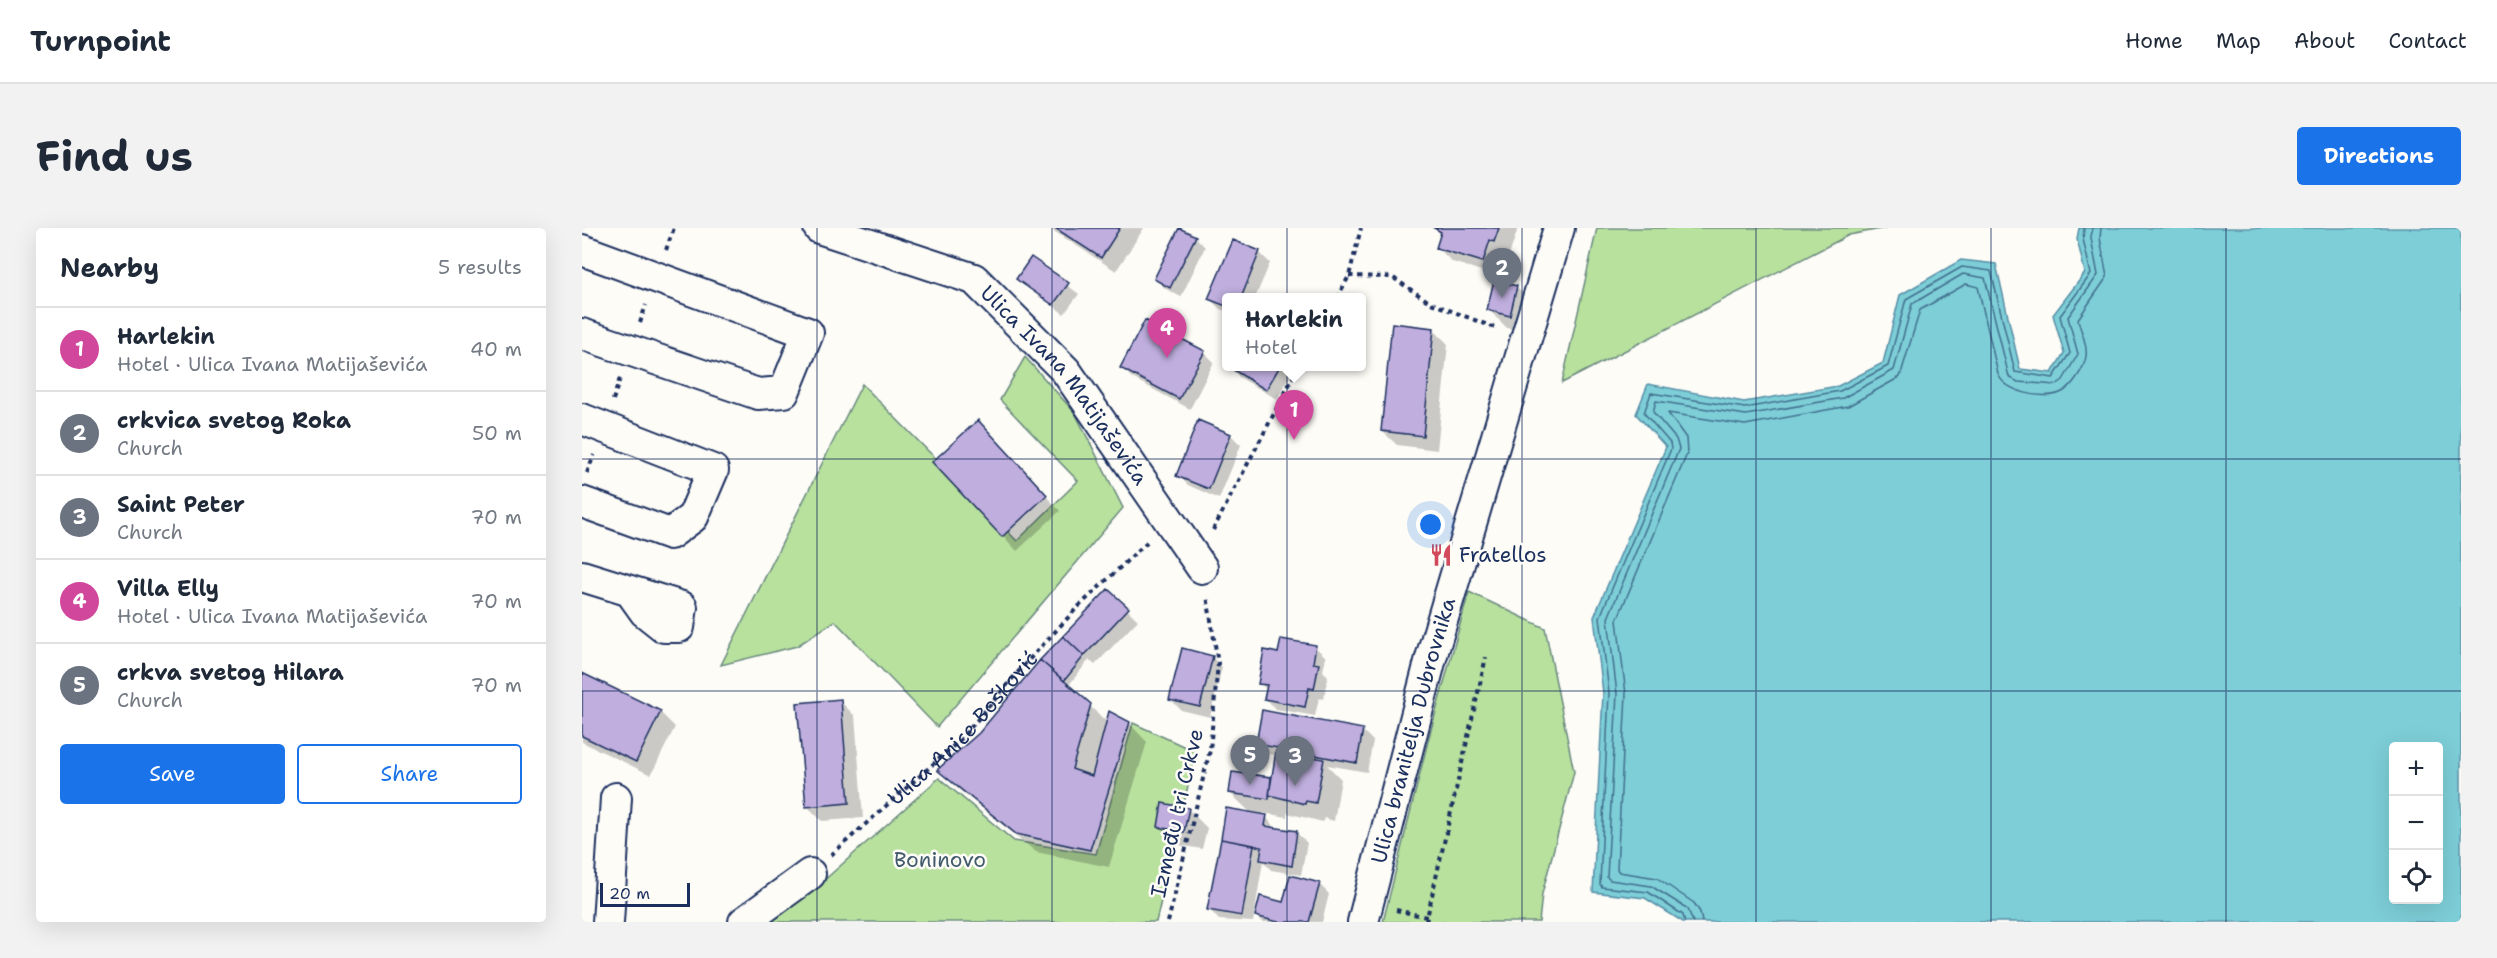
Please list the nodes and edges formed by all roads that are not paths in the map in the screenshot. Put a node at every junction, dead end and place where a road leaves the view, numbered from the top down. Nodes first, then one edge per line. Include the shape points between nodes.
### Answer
1 (819, 228) edge
2 (1559, 228) edge
3 (582, 250) edge
4 (582, 334) edge
5 (582, 419) edge
6 (582, 502) edge
7 (1202, 568) road end
8 (582, 576) edge
9 (630, 591) dead end
10 (616, 798) dead end
11 (810, 874) road end
12 (608, 922) edge
13 (744, 922) edge
14 (1363, 922) edge

1 - 7 street, Ulica Ivana Matijaševića via 974,279 1066,371
2 - 14 street, Ulica branitelja Dubrovnika via 1431,658
3 - 4 street via 808,333 784,392 758,394
5 - 6 street via 713,470 693,517 670,534
8 - 9 street
10 - 12 street
11 - 13 street

